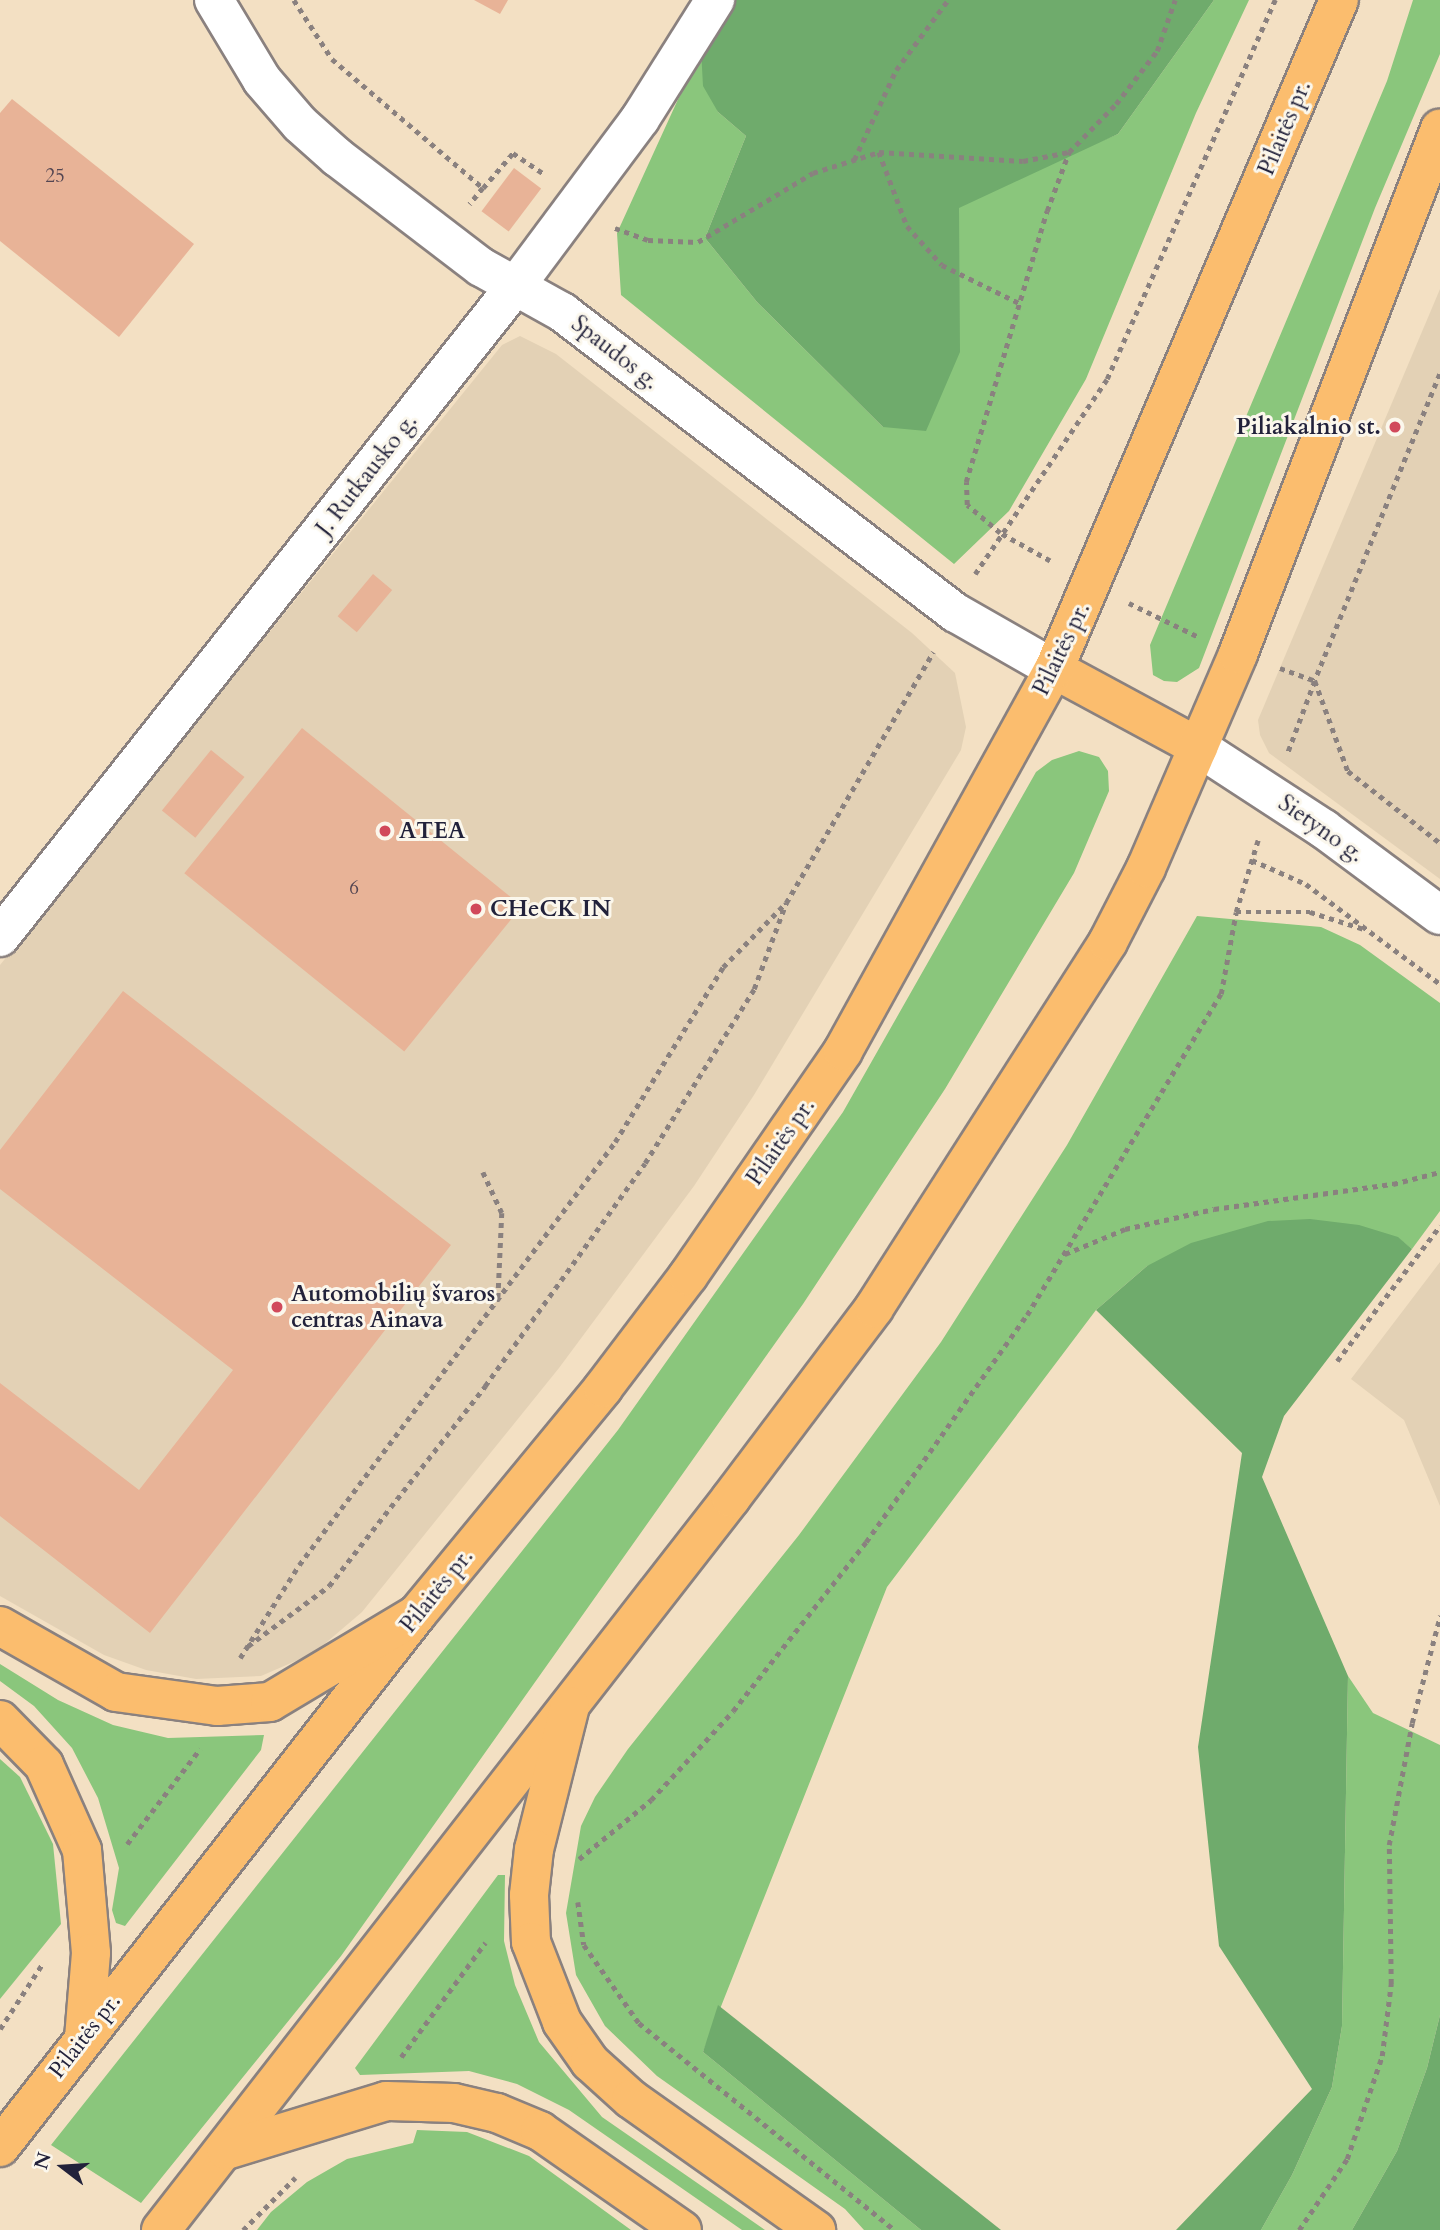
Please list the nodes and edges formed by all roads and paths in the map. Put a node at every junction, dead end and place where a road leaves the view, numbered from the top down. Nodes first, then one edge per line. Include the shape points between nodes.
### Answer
1 (214, 0) edge
2 (294, 0) edge
3 (715, 0) edge
4 (948, 0) edge
5 (1175, 0) edge
6 (1275, 0) edge
7 (1339, 0) edge
8 (1440, 129) edge
9 (879, 152) junction
10 (1069, 152) junction
11 (853, 161) junction
12 (607, 226) dead end
13 (443, 238) junction
14 (517, 284) junction
15 (1019, 303) junction
16 (1440, 374) edge
17 (1000, 533) junction
18 (1094, 584) junction
19 (956, 613) junction
20 (1238, 654) junction
21 (1054, 669) junction
22 (1315, 681) junction
23 (1198, 747) junction
24 (1272, 795) junction
25 (1440, 843) edge
26 (1252, 860) junction
27 (786, 903) junction
28 (1236, 912) junction
29 (1440, 915) edge
30 (1368, 930) junction
31 (0, 937) edge
32 (1440, 984) edge
33 (483, 1172) dead end
34 (1440, 1172) edge
35 (1440, 1226) edge
36 (1064, 1254) junction
37 (498, 1300) junction
38 (1337, 1361) dead end
39 (417, 1614) junction
40 (1440, 1616) edge
41 (0, 1626) edge
42 (248, 1646) junction
43 (218, 1706) junction
44 (570, 1706) junction
45 (0, 1720) edge
46 (572, 1864) dead end
47 (576, 1891) dead end
48 (87, 1895) junction
49 (492, 1934) dead end
50 (83, 2038) junction
51 (399, 2059) dead end
52 (0, 2147) edge
53 (217, 2162) junction
54 (257, 2213) dead end
55 (161, 2230) edge
56 (243, 2230) edge
57 (682, 2230) edge
58 (816, 2230) edge
59 (895, 2230) edge
60 (1299, 2230) edge

1 - 13 street, Spaudos g. via 262,80 300,124
2 - 13 path via 332,59 483,188
3 - 14 street, J. Rutkausko g. via 640,119
4 - 11 path via 896,70
5 - 10 path via 1157,51 1116,104
6 - 17 path via 1107,379 1036,489
7 - 18 main road, Pilaitės pr.
8 - 20 main road
9 - 10 path via 1023,161
9 - 11 path
9 - 15 path via 907,226 942,265
10 - 15 path
11 - 12 path via 813,173 698,242 648,240
13 - 14 street, Spaudos g. via 481,267
14 - 19 street, Spaudos g. via 562,312
14 - 31 street, J. Rutkausko g.
15 - 17 path via 966,482 967,505
16 - 22 path
17 - 18 path
18 - 20 path via 1159,620
18 - 21 main road, Pilaitės pr.
19 - 21 street, Spaudos g.
19 - 27 path
20 - 23 main road
21 - 23 main road
21 - 39 main road, Pilaitės pr. via 843,1051 688,1276
22 - 24 path
22 - 25 path via 1348,771
23 - 24 street, Sietyno g.
23 - 44 main road via 1108,942 874,1308
24 - 26 path
24 - 29 street, Sietyno g.
26 - 28 path
26 - 30 path via 1306,884
27 - 37 path via 723,967 615,1142
27 - 42 path via 754,989 694,1088 567,1273 329,1586
28 - 30 path via 1310,912
28 - 36 path via 1221,994
30 - 32 path
33 - 37 path via 502,1213
34 - 36 path via 1393,1184 1214,1209 1125,1229
35 - 38 path
36 - 46 path via 1027,1315 866,1542 733,1711 651,1800
37 - 42 path via 299,1565
39 - 43 main road via 270,1702
39 - 50 main road, Pilaitės pr.
40 - 60 path via 1412,1723 1389,1845 1391,1984 1382,2056 1347,2159
41 - 43 main road via 116,1692
42 - 43 path via 225,1680
43 - 48 path via 199,1752
44 - 53 main road
44 - 58 main road via 534,1849 529,1895 531,1941 562,2022 590,2062 631,2099
45 - 48 main road via 44,1765 64,1802 82,1850
47 - 59 path via 584,1945 639,2023
48 - 50 main road via 91,1953
49 - 51 path
50 - 52 main road, Pilaitės pr.
53 - 55 main road
53 - 57 main road via 386,2101 454,2103 497,2113 540,2131
54 - 56 path

